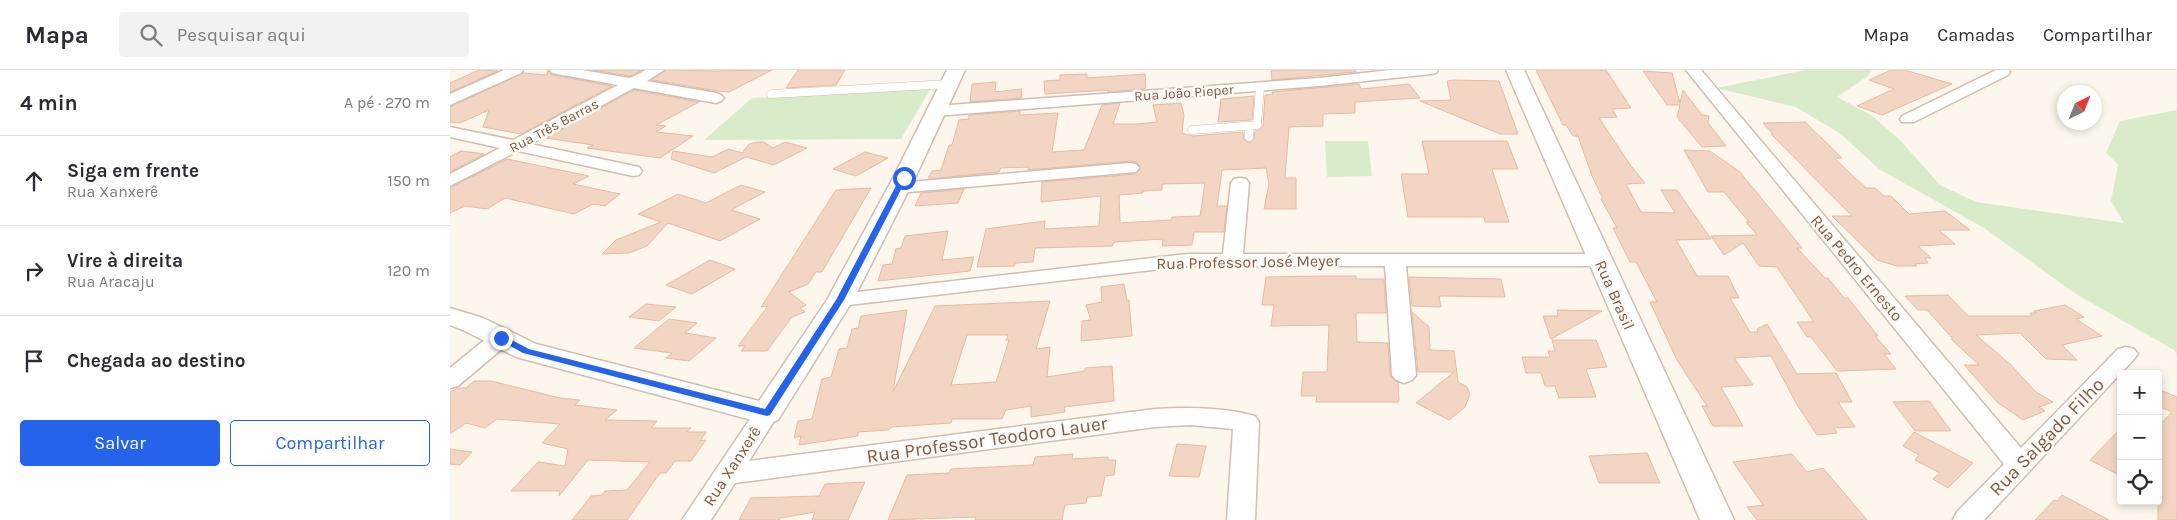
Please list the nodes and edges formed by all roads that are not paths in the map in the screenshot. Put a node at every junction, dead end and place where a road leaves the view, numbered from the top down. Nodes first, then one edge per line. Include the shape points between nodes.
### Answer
1 (516, 70) edge
2 (557, 70) edge
3 (657, 70) edge
4 (1431, 70) edge
5 (1515, 70) edge
6 (1693, 70) edge
7 (2000, 71) edge
8 (952, 77) edge
9 (632, 83) junction
10 (1260, 87) junction
11 (771, 94) dead end
12 (716, 98) dead end
13 (450, 100) edge
14 (936, 111) junction
15 (1908, 119) dead end
16 (1249, 126) junction
17 (1192, 130) dead end
18 (450, 132) edge
19 (1249, 137) dead end
20 (516, 146) junction
21 (1130, 168) dead end
22 (634, 171) dead end
23 (450, 181) edge
24 (1240, 183) dead end
25 (898, 188) junction
26 (1232, 260) junction
27 (1395, 260) junction
28 (1599, 260) junction
29 (840, 300) junction
30 (450, 316) edge
31 (501, 338) junction
32 (2126, 354) dead end
33 (1404, 375) dead end
34 (450, 380) edge
35 (767, 412) junction
36 (2020, 465) junction
37 (727, 474) junction
38 (696, 520) edge
39 (1241, 520) edge
40 (1717, 520) edge
41 (1967, 520) edge

1 - 13 street
2 - 9 street
3 - 9 street, Rua Três Barras
4 - 10 street, Rua João Pieper
5 - 28 street, Rua Brasil
6 - 36 street, Rua Pedro Ernesto
7 - 15 street
8 - 11 lane
8 - 14 street, Rua Xanxerê
9 - 12 street
9 - 20 street, Rua Três Barras
10 - 14 street, Rua João Pieper
10 - 16 lane via 1257,125
14 - 25 street, Rua Xanxerê
16 - 17 lane
16 - 19 lane
18 - 20 street
20 - 22 street
20 - 23 street, Rua Três Barras
21 - 25 street
24 - 26 street
25 - 29 street, Rua Xanxerê
26 - 27 street, Rua Professor José Meyer
26 - 29 street, Rua Professor José Meyer via 1158,262
27 - 28 street, Rua Professor José Meyer
27 - 33 street
28 - 40 street, Rua Brasil
29 - 35 street, Rua Xanxerê
30 - 31 street
31 - 34 street
31 - 35 street via 526,351
32 - 36 street, Rua Salgado Filho
35 - 37 street, Rua Xanxerê
36 - 41 street, Rua Salgado Filho
37 - 38 street, Rua Xanxerê
37 - 39 street, Rua Professor Teodoro Lauer via 1184,415 1246,422

